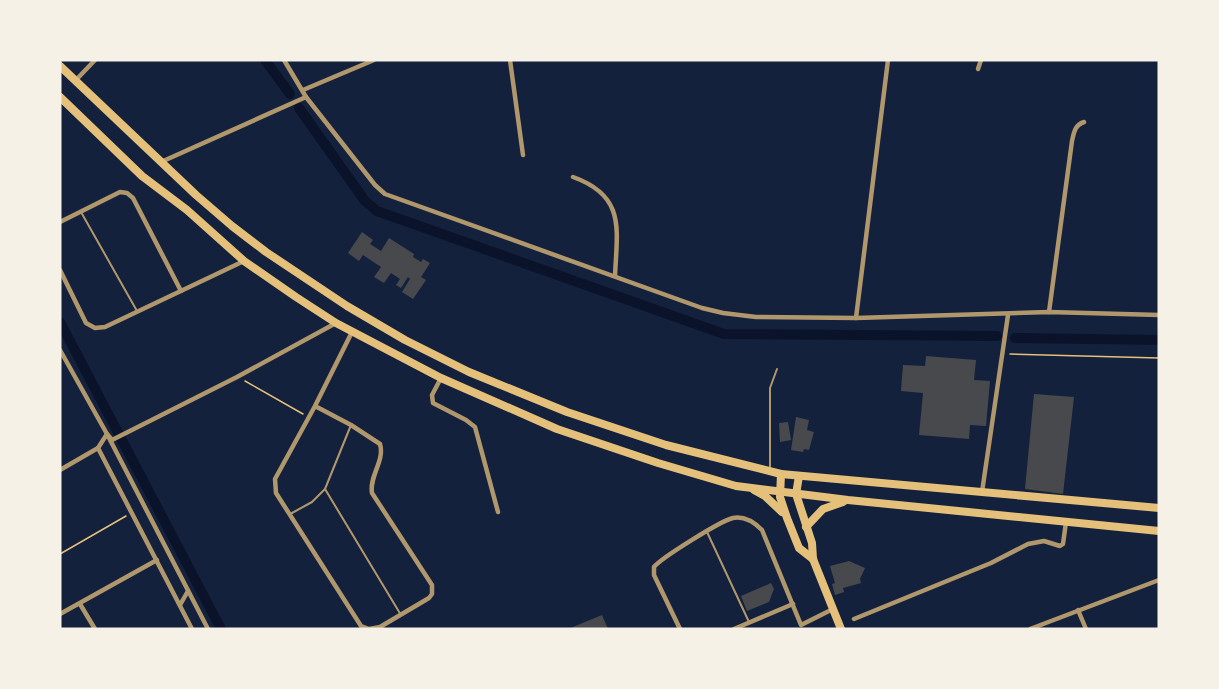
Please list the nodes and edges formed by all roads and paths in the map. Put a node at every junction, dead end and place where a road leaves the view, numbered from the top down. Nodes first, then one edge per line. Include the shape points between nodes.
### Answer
1 (95, 60) edge
2 (284, 60) edge
3 (374, 60) edge
4 (510, 60) edge
5 (888, 60) edge
6 (981, 60) edge
7 (60, 66) edge
8 (978, 69) dead end
9 (75, 81) junction
10 (303, 90) junction
11 (60, 97) edge
12 (306, 97) junction
13 (1084, 122) dead end
14 (523, 156) dead end
15 (161, 162) junction
16 (573, 177) dead end
17 (81, 212) junction
18 (60, 222) edge
19 (244, 261) junction
20 (60, 270) edge
21 (615, 276) junction
22 (180, 291) junction
23 (137, 312) junction
24 (1049, 312) junction
25 (1008, 315) junction
26 (1159, 315) edge
27 (856, 318) junction
28 (336, 323) junction
29 (352, 332) junction
30 (60, 350) edge
31 (1003, 354) junction
32 (1159, 358) edge
33 (777, 369) dead end
34 (237, 376) junction
35 (441, 378) junction
36 (315, 406) junction
37 (309, 417) junction
38 (351, 425) junction
39 (107, 434) junction
40 (98, 448) junction
41 (60, 470) edge
42 (770, 471) junction
43 (781, 474) junction
44 (799, 476) junction
45 (736, 486) junction
46 (325, 489) junction
47 (780, 492) junction
48 (982, 492) junction
49 (796, 494) junction
50 (848, 500) junction
51 (1159, 508) edge
52 (132, 512) junction
53 (498, 512) dead end
54 (290, 514) junction
55 (787, 518) junction
56 (1066, 522) junction
57 (806, 527) junction
58 (1159, 531) edge
59 (707, 532) junction
60 (60, 554) edge
61 (813, 559) junction
62 (157, 560) junction
63 (1159, 580) edge
64 (188, 591) junction
65 (80, 604) junction
66 (793, 604) junction
67 (180, 605) junction
68 (833, 609) junction
69 (1078, 610) junction
70 (60, 614) edge
71 (401, 615) junction
72 (854, 620) dead end
73 (749, 622) junction
74 (801, 625) junction
75 (95, 629) edge
76 (192, 629) edge
77 (208, 629) edge
78 (369, 629) edge
79 (680, 629) edge
80 (734, 629) edge
81 (794, 629) edge
82 (842, 629) edge
83 (1030, 629) edge
84 (1086, 629) edge

1 - 9 street
2 - 10 street
3 - 10 street
4 - 14 street
5 - 27 street
6 - 8 street
7 - 9 main road
9 - 15 main road
10 - 12 street
11 - 19 main road via 142,176
12 - 15 street
12 - 21 street via 385,194
13 - 24 street via 1078,124 1072,141
15 - 42 main road via 266,252 347,306 469,372 567,412 666,445
16 - 21 street via 591,183 611,206 616,220
17 - 18 street
17 - 22 street via 120,192 127,193
17 - 23 lane
19 - 22 street
19 - 28 main road
20 - 23 street via 86,323 95,328
21 - 27 street via 723,314
22 - 23 street
24 - 25 street
24 - 26 street
25 - 27 street
25 - 31 street
28 - 29 main road
28 - 34 street
29 - 35 main road
29 - 36 street
30 - 39 street
31 - 32 path
31 - 48 street
33 - 42 lane via 770,388
34 - 37 path
34 - 39 street via 112,440
35 - 45 main road via 557,429
35 - 53 street via 432,395 433,403 475,428
36 - 37 street
36 - 38 street
37 - 54 street via 276,479 276,493
38 - 46 lane
38 - 71 street via 380,444 382,452 372,493 432,585 430,597
39 - 40 street
39 - 64 street
40 - 41 street
40 - 52 street
42 - 43 main road
43 - 44 main road
43 - 47 main road
44 - 48 main road
44 - 49 main road
45 - 47 main road
45 - 55 main road via 765,496
46 - 54 lane via 312,502
46 - 71 lane
47 - 49 main road
47 - 55 main road
48 - 51 main road
49 - 50 main road
49 - 57 main road
50 - 56 main road
50 - 57 main road via 823,509
52 - 60 path
52 - 62 street
54 - 78 street via 361,626
55 - 61 main road via 799,548
56 - 58 main road
56 - 72 street via 1060,546 1044,541 1028,544
57 - 61 main road
59 - 66 street via 735,517 758,525
59 - 73 lane
59 - 79 street via 654,567 654,575
61 - 68 main road
62 - 65 street
62 - 67 street
63 - 69 street
64 - 67 street
64 - 77 street
65 - 70 street
65 - 75 street
66 - 73 street
66 - 74 street
67 - 76 street
68 - 74 street
68 - 82 main road
69 - 83 street
69 - 84 street
71 - 78 street
73 - 80 street
74 - 81 lane

